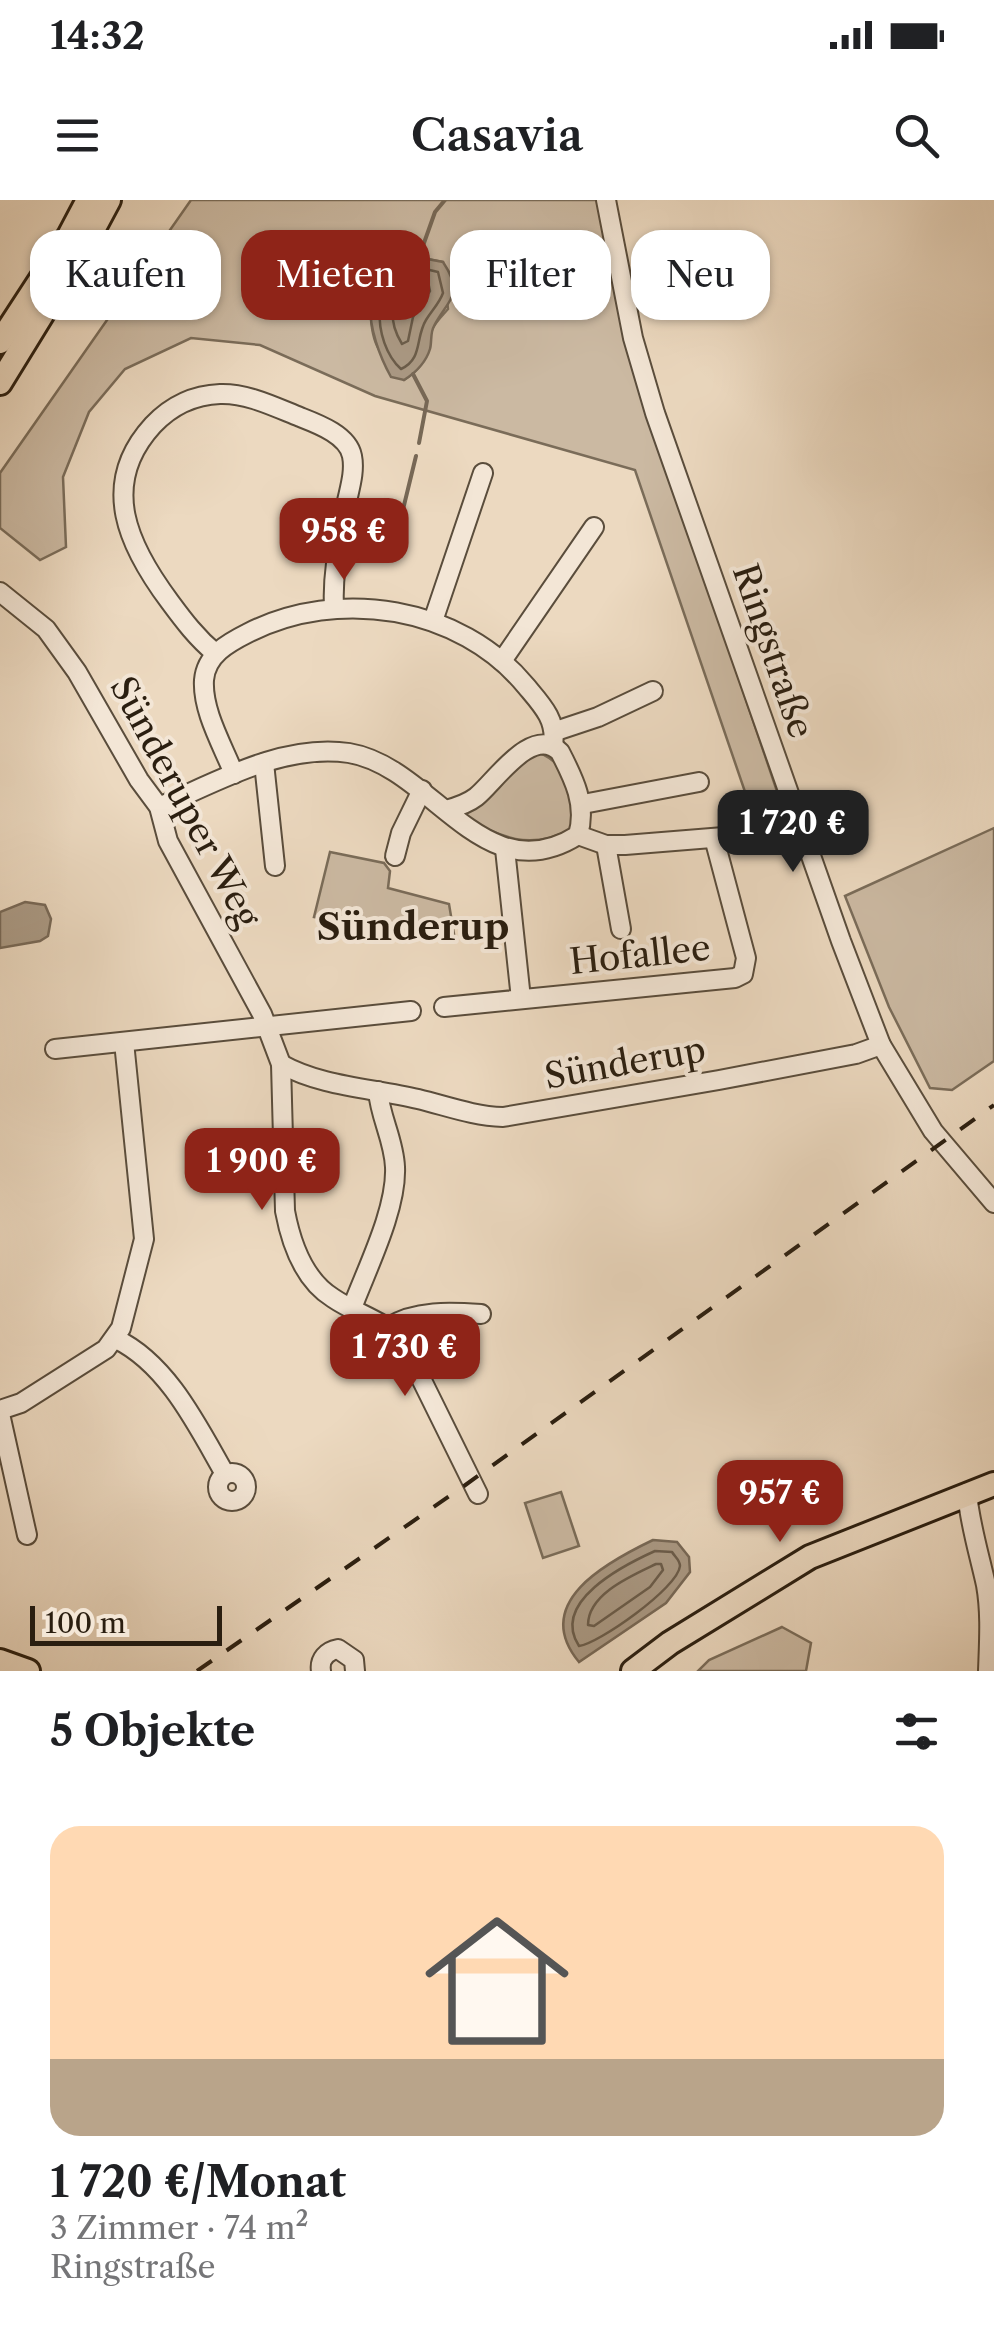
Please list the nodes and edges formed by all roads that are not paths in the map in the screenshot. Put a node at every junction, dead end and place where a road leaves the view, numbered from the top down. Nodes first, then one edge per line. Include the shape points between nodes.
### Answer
1 (88, 200) edge
2 (109, 200) edge
3 (606, 200) edge
4 (0, 342) edge
5 (0, 383) edge
6 (483, 473) dead end
7 (594, 527) dead end
8 (0, 592) edge
9 (334, 606) junction
10 (433, 622) junction
11 (215, 653) junction
12 (502, 661) junction
13 (653, 691) dead end
14 (554, 738) junction
15 (264, 763) junction
16 (234, 774) junction
17 (698, 782) dead end
18 (422, 790) junction
19 (583, 804) junction
20 (159, 807) junction
21 (446, 810) junction
22 (800, 820) junction
23 (578, 835) junction
24 (714, 838) junction
25 (606, 845) junction
26 (505, 848) junction
27 (396, 856) dead end
28 (274, 866) dead end
29 (621, 929) dead end
30 (521, 999) junction
31 (444, 1007) dead end
32 (410, 1011) dead end
33 (267, 1027) junction
34 (124, 1042) junction
35 (881, 1045) junction
36 (55, 1049) dead end
37 (281, 1064) junction
38 (378, 1091) junction
39 (994, 1203) edge
40 (352, 1308) junction
41 (481, 1314) dead end
42 (388, 1327) junction
43 (116, 1339) junction
44 (0, 1412) edge
45 (225, 1474) dead end
46 (994, 1484) edge
47 (968, 1493) junction
48 (478, 1494) dead end
49 (27, 1535) dead end
50 (0, 1661) edge
51 (28, 1671) edge
52 (321, 1671) edge
53 (355, 1671) edge
54 (632, 1671) edge
55 (988, 1671) edge

1 - 4 main road
2 - 5 main road
3 - 22 street, Ringstraße via 655,413
6 - 10 street
7 - 12 street
8 - 20 street, Sünderuper Weg via 63,648
9 - 10 street
9 - 11 street via 268,622
9 - 11 street via 352,473 348,446 308,420 261,402 222,394 183,402 162,416 133,454 124,511 150,576
10 - 12 street
11 - 16 street via 205,696
12 - 14 street via 544,708
13 - 14 street
14 - 19 street
14 - 21 street via 518,754 474,798
15 - 16 street
15 - 18 street via 351,753
15 - 28 street
16 - 20 street
17 - 19 street
18 - 21 street
18 - 27 street
19 - 23 street
20 - 33 street, Sünderuper Weg via 168,842
21 - 26 street via 477,836
22 - 24 street via 761,834
22 - 35 street, Ringstraße
23 - 25 street
23 - 26 street via 552,848
24 - 25 street
24 - 30 street, Hofallee via 746,958 743,974
25 - 29 street
26 - 30 street, Hofallee
30 - 31 street, Hofallee
32 - 33 street
33 - 34 street
33 - 37 street, Sünderuper Weg
34 - 36 street
34 - 43 street via 144,1239
35 - 38 street, Sünderup via 503,1117
35 - 39 street, Ringstraße via 933,1131
37 - 38 street, Sünderup
37 - 40 street via 289,1232 310,1276
38 - 40 street via 395,1182
40 - 42 street
41 - 42 street via 433,1314
42 - 48 street via 401,1338
43 - 44 street
43 - 45 street via 176,1392
44 - 49 street
46 - 47 main road
47 - 54 main road via 810,1558
47 - 55 street via 990,1620
50 - 51 main road
52 - 53 street via 324,1658 338,1649 354,1660

